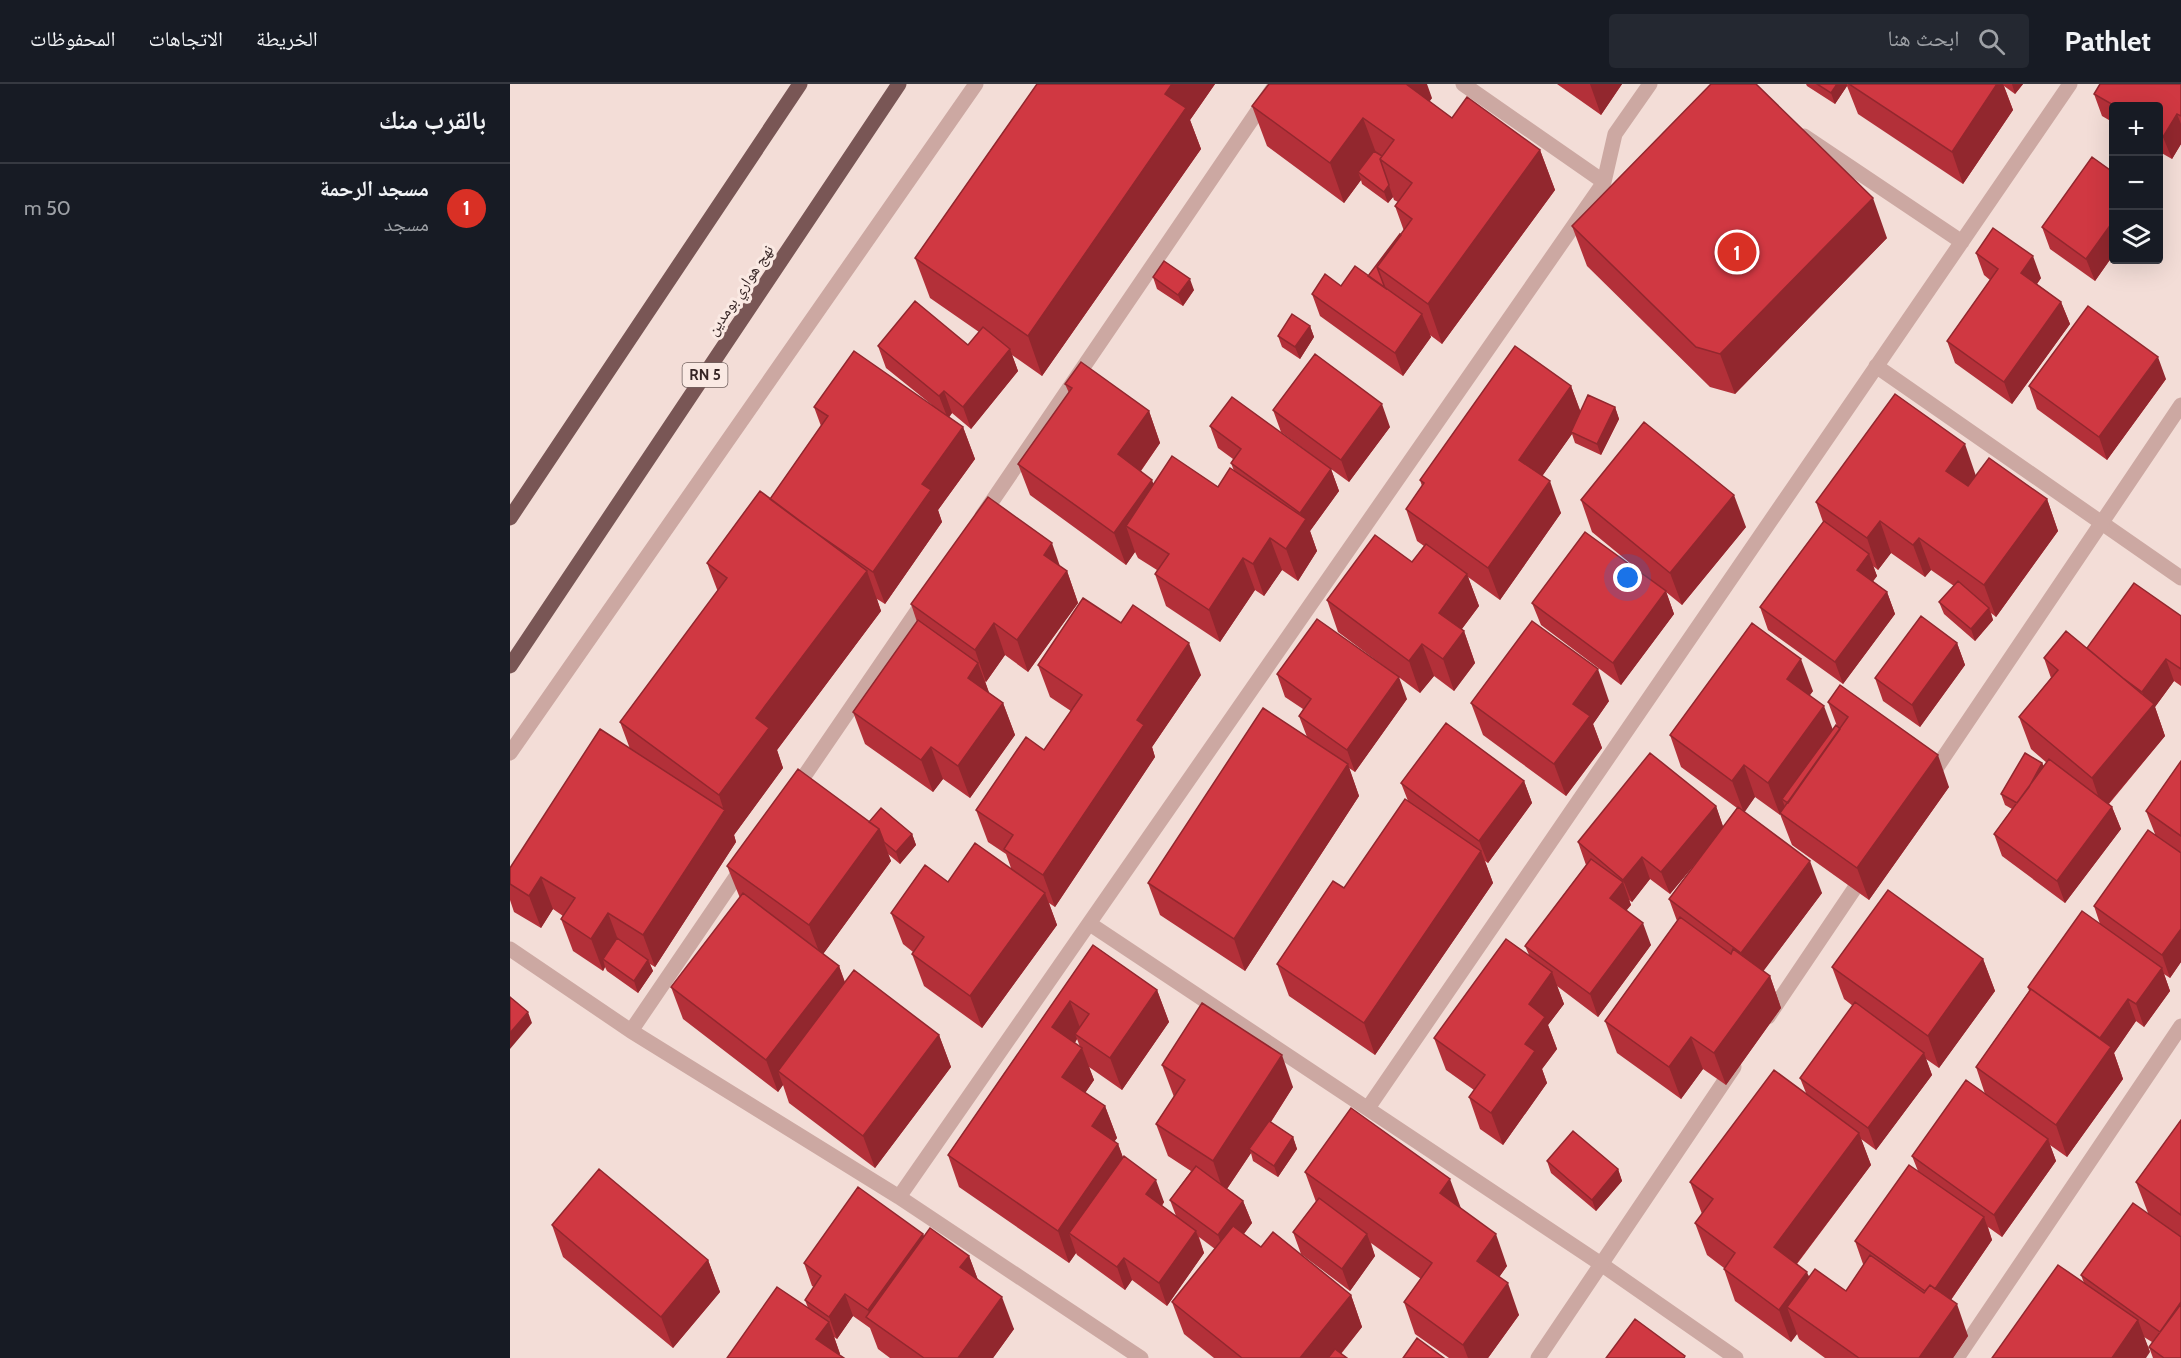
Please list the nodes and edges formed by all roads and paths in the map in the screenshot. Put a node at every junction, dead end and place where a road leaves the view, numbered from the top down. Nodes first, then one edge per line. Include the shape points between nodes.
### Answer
1 (800, 84) edge
2 (899, 84) edge
3 (976, 84) edge
4 (1276, 84) edge
5 (1463, 84) edge
6 (1650, 84) edge
7 (2070, 84) edge
8 (1795, 130) edge
9 (1604, 182) junction
10 (1962, 242) junction
11 (1876, 366) junction
12 (2181, 405) edge
13 (510, 518) edge
14 (2101, 524) junction
15 (974, 528) edge
16 (2181, 578) edge
17 (933, 587) edge
18 (510, 666) edge
19 (510, 753) edge
20 (1921, 790) edge
21 (785, 804) edge
22 (752, 854) edge
23 (1874, 859) edge
24 (1090, 924) junction
25 (510, 949) edge
26 (2181, 1026) edge
27 (1761, 1027) dead end
28 (631, 1031) junction
29 (1741, 1057) dead end
30 (1368, 1108) junction
31 (899, 1197) junction
32 (1601, 1264) junction
33 (1141, 1358) edge
34 (1538, 1358) edge
35 (1736, 1358) edge
36 (1957, 1358) edge

1 - 13 main road
2 - 18 main road, نهج هواري بومدين / RN 5
3 - 19 street
4 - 15 street
5 - 9 street
6 - 9 street via 1615,134
7 - 10 street
8 - 10 street
9 - 24 street
10 - 11 street
11 - 14 street
11 - 30 street
12 - 14 street
14 - 16 street
14 - 20 street
17 - 21 street
22 - 28 street
23 - 27 street
24 - 30 street
24 - 31 street
25 - 28 street
26 - 36 street
28 - 31 street
29 - 32 street
30 - 32 street
31 - 33 street
32 - 34 street
32 - 35 street

